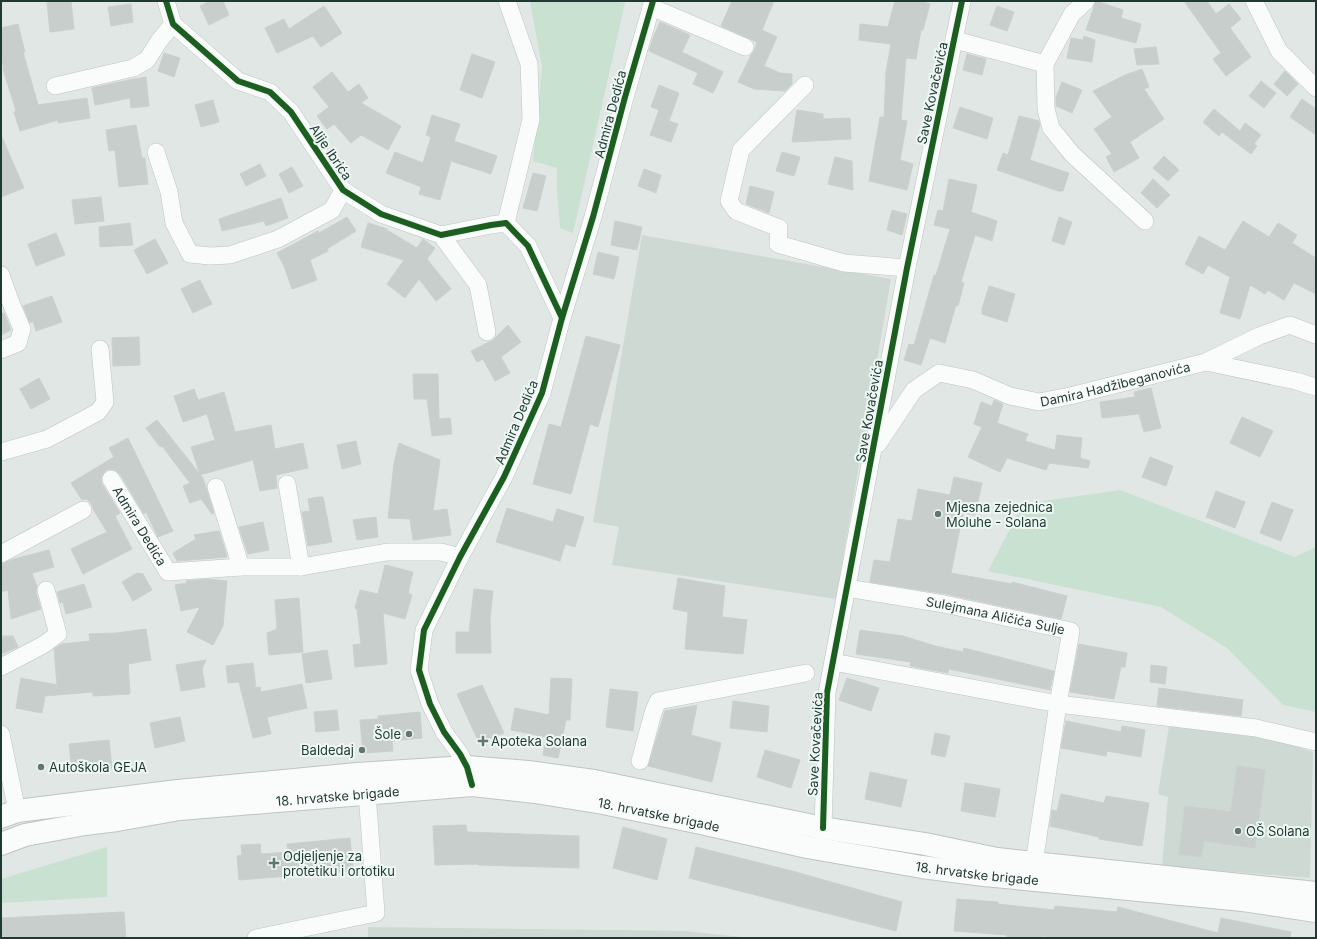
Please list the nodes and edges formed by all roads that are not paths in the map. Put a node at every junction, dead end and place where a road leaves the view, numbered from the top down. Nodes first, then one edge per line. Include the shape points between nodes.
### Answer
1 (166, 1) edge
2 (507, 1) edge
3 (962, 1) edge
4 (1086, 1) edge
5 (1254, 1) edge
6 (652, 4) edge
7 (173, 24) junction
8 (955, 40) junction
9 (745, 47) dead end
10 (1045, 64) junction
11 (805, 85) dead end
12 (55, 86) dead end
13 (1316, 88) edge
14 (156, 152) dead end
15 (343, 190) junction
16 (1145, 221) dead end
17 (506, 223) junction
18 (440, 235) junction
19 (907, 268) junction
20 (1, 275) edge
21 (562, 318) junction
22 (487, 332) dead end
23 (1316, 335) edge
24 (100, 349) dead end
25 (1, 350) edge
26 (1206, 362) junction
27 (1316, 387) edge
28 (873, 451) junction
29 (1, 452) edge
30 (111, 479) dead end
31 (287, 484) dead end
32 (216, 486) dead end
33 (83, 510) dead end
34 (1, 554) edge
35 (460, 557) junction
36 (241, 567) junction
37 (301, 567) junction
38 (847, 588) junction
39 (46, 590) dead end
40 (833, 662) junction
41 (1, 667) edge
42 (806, 673) dead end
43 (1058, 704) junction
44 (1, 734) edge
45 (1316, 742) edge
46 (640, 761) dead end
47 (469, 776) junction
48 (367, 793) junction
49 (6, 814) edge
50 (822, 828) junction
51 (1, 844) edge
52 (1034, 863) junction
53 (1316, 893) edge
54 (1316, 911) edge
55 (256, 938) edge

1 - 7 street
2 - 17 street via 529,64 531,120
3 - 8 street, Save Kovačevića
4 - 10 street via 1072,14
5 - 13 street via 1279,51
6 - 9 street, Admira Dedića
6 - 21 street, Admira Dedića via 594,217
7 - 12 street via 158,41 147,60 133,68
7 - 15 street, Alije Ibrića via 238,81 270,92 291,112
8 - 10 street
8 - 19 street, Save Kovačevića
10 - 16 street via 1046,109 1051,128 1072,154
11 - 19 street via 741,150 729,201 736,211 779,228 778,244 844,263
14 - 15 street, Alije Ibrića via 169,192 174,223 190,254 230,255 278,238 332,210
15 - 18 street, Alije Ibrića via 381,214
17 - 18 street, Alije Ibrića
17 - 21 street via 528,246
18 - 22 street via 478,285
19 - 28 street, Save Kovačevića
20 - 25 street via 22,329 18,343
21 - 35 street, Admira Dedića via 542,393 504,477
23 - 26 street, Damira Hadžibeganovića via 1290,325 1259,336
24 - 29 street via 105,402 98,412 47,439
26 - 27 street, Damira Hadžibeganovića
26 - 28 street, Damira Hadžibeganovića via 1039,402 1010,396 972,380 939,373 914,390
28 - 38 street, Save Kovačevića
30 - 36 street, Admira Dedića via 168,572
31 - 37 street
32 - 36 street
33 - 34 street
35 - 37 street, Admira Dedića via 441,552 387,552
35 - 47 street, Admira Dedića via 424,630 419,670 430,704 444,732 460,754
36 - 37 street, Admira Dedića
38 - 40 street, Save Kovačevića
38 - 43 street, Sulejmana Aličića Sulje via 944,604 1071,631
39 - 41 street via 58,634 43,645
40 - 43 street
40 - 50 street, Save Kovačevića via 827,694
42 - 46 street via 658,700
43 - 45 street via 1256,728
43 - 52 street, 18. hrvatske brigade
44 - 49 street
47 - 48 main road, 18. hrvatske brigade
47 - 49 main road, 18. hrvatske brigade via 357,774 178,791
47 - 50 main road, 18. hrvatske brigade via 528,772 594,781
47 - 54 main road, 18. hrvatske brigade via 535,792 603,803 807,847 922,867 1243,900
48 - 51 main road, 18. hrvatske brigade via 180,809 25,835
48 - 55 street, 18. hrvatske brigade via 376,913
50 - 52 main road, 18. hrvatske brigade
52 - 53 main road, 18. hrvatske brigade

